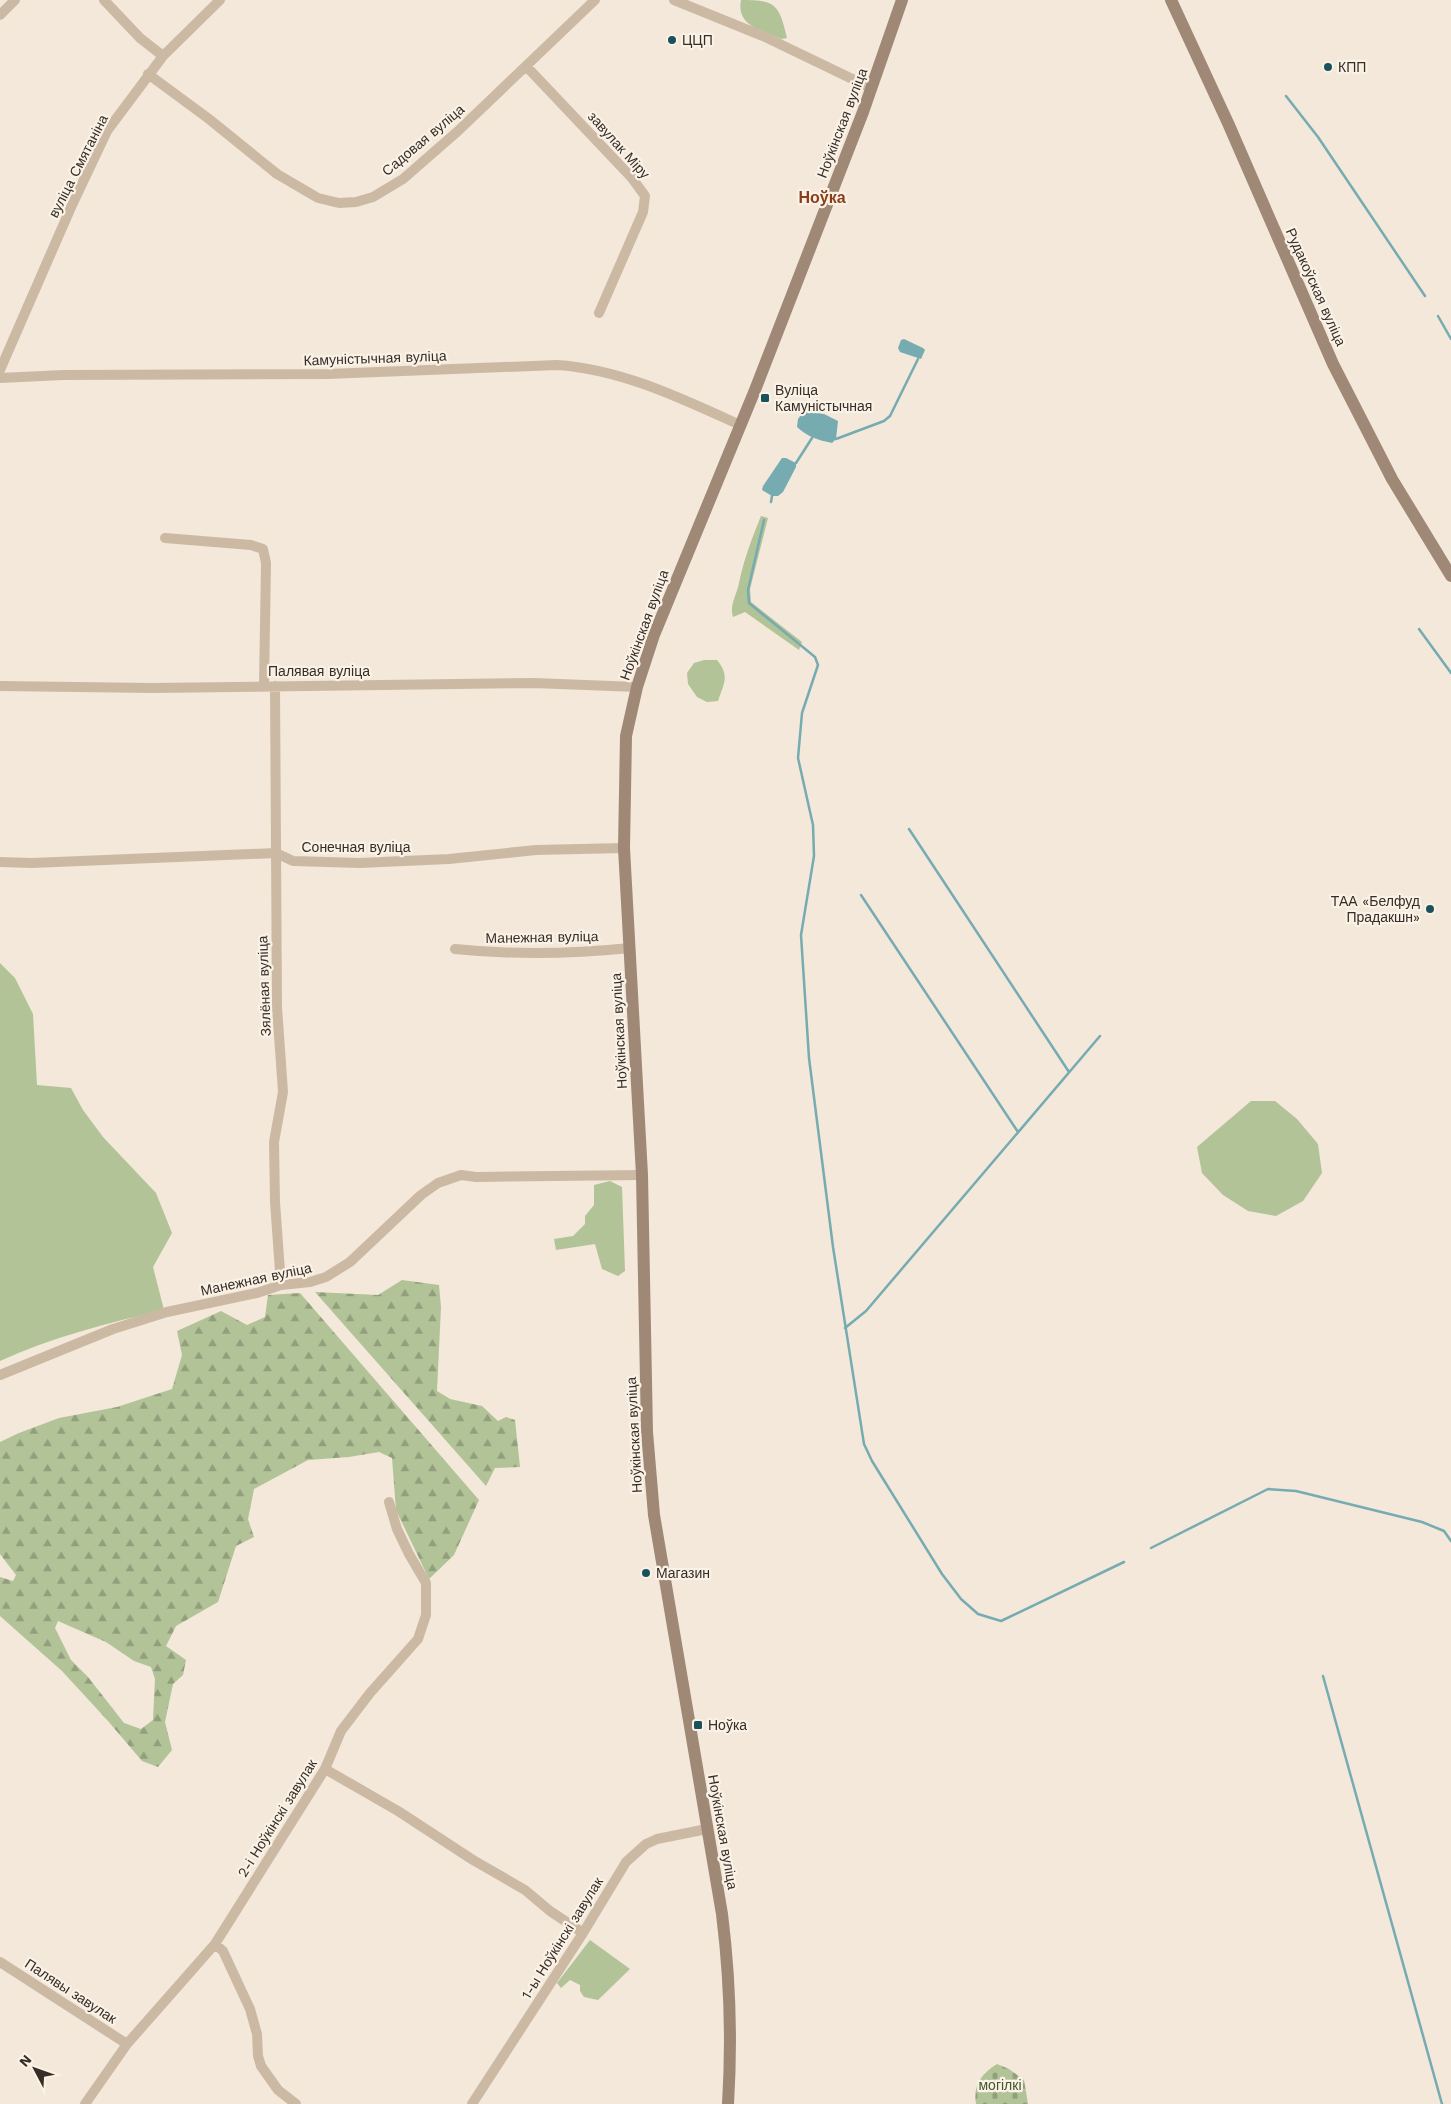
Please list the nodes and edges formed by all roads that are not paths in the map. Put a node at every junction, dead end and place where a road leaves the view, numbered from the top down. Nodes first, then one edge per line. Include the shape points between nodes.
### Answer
1 (15, 0) edge
2 (104, 0) edge
3 (220, 0) edge
4 (595, 0) edge
5 (674, 0) edge
6 (902, 0) edge
7 (1171, 0) edge
8 (0, 15) edge
9 (163, 56) junction
10 (526, 66) junction
11 (148, 74) junction
12 (871, 88) junction
13 (600, 313) dead end
14 (0, 370) edge
15 (0, 378) edge
16 (740, 425) junction
17 (165, 538) dead end
18 (1451, 576) edge
19 (0, 686) edge
20 (269, 686) junction
21 (637, 687) junction
22 (624, 848) junction
23 (276, 853) junction
24 (0, 862) edge
25 (630, 948) junction
26 (455, 949) dead end
27 (642, 1176) junction
28 (281, 1285) junction
29 (0, 1375) edge
30 (389, 1502) dead end
31 (325, 1769) junction
32 (707, 1829) junction
33 (583, 1933) junction
34 (215, 1944) junction
35 (0, 1962) edge
36 (127, 2044) junction
37 (85, 2104) edge
38 (296, 2104) edge
39 (472, 2104) edge
40 (728, 2104) edge

1 - 8 street
2 - 9 street via 140,38
3 - 9 street, вуліца Смятаніна
4 - 10 street, Садовая вуліца
5 - 12 street via 763,36
6 - 12 main road, Ноўкінская вуліца
7 - 18 main road, Рудакоўская вуліца via 1333,364 1392,479
9 - 11 street, вуліца Смятаніна
10 - 11 street, Садовая вуліца via 404,179 373,197 339,203 318,198 276,174
10 - 13 street, завулак Міру via 632,178 645,196 643,212
11 - 14 street, вуліца Смятаніна via 107,131 94,156
12 - 16 main road, Ноўкінская вуліца
15 - 16 street, Камуністычная вуліца via 328,374 581,366 632,380
16 - 21 main road, Ноўкінская вуліца via 654,636
17 - 20 street, Зялёная вуліца via 251,545 263,549
19 - 20 street, Палявая вуліца
20 - 21 street, Палявая вуліца via 534,683
20 - 23 street, Зялёная вуліца
21 - 22 main road, Ноўкінская вуліца via 626,736
22 - 23 street, Сонечная вуліца via 536,850 449,859 360,863 293,861
22 - 25 main road, Ноўкінская вуліца
23 - 24 street, Сонечная вуліца
23 - 28 street, Зялёная вуліца via 277,1007 283,1092 274,1142
25 - 26 street, Манежная вуліца via 505,953
25 - 27 main road, Ноўкінская вуліца
27 - 28 street, Манежная вуліца via 452,1177 421,1195 350,1262 326,1277
27 - 32 main road, Ноўкінская вуліца via 647,1432 654,1515
28 - 29 street, Манежная вуліца via 167,1312 113,1329
30 - 31 street, 2-і Ноўкінскі завулак via 397,1529 426,1583 426,1615 418,1638 341,1731
31 - 33 street via 525,1890
31 - 34 street, 2-і Ноўкінскі завулак
32 - 33 street, 1-ы Ноўкінскі завулак via 657,1839 634,1854 616,1875
32 - 40 main road, Ноўкінская вуліца via 729,1967
33 - 39 street, 1-ы Ноўкінскі завулак
34 - 36 street, 2-і Ноўкінскі завулак
34 - 38 street via 226,1956 250,2009 261,2066 278,2090
35 - 36 street, Палявы завулак
36 - 37 street, 2-і Ноўкінскі завулак

